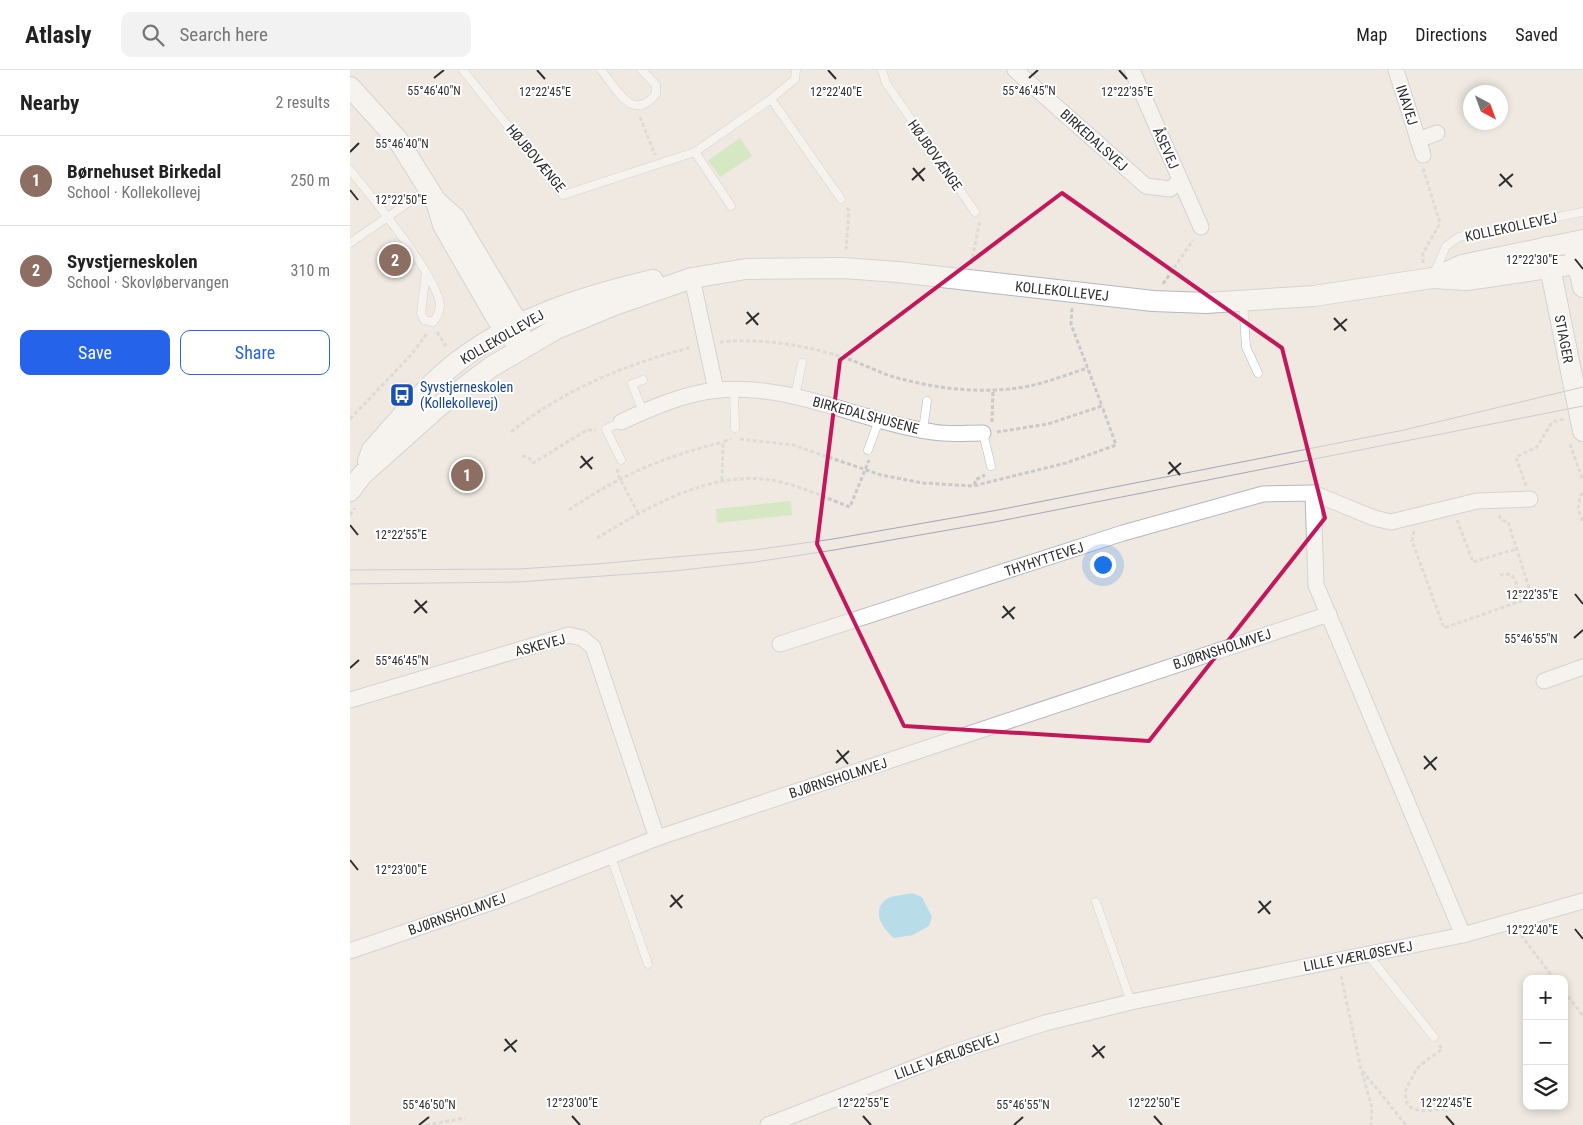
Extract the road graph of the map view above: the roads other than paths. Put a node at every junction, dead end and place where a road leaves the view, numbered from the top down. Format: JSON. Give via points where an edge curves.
{"nodes":[{"id":1,"x":463,"y":70,"type":"edge"},
{"id":2,"x":602,"y":70,"type":"edge"},
{"id":3,"x":642,"y":70,"type":"edge"},
{"id":4,"x":796,"y":70,"type":"edge"},
{"id":5,"x":882,"y":70,"type":"edge"},
{"id":6,"x":1015,"y":70,"type":"edge"},
{"id":7,"x":1132,"y":70,"type":"edge"},
{"id":8,"x":1396,"y":70,"type":"edge"},
{"id":9,"x":350,"y":87,"type":"edge"},
{"id":10,"x":772,"y":99,"type":"junction"},
{"id":11,"x":1437,"y":133,"type":"dead end"},
{"id":12,"x":1418,"y":140,"type":"junction"},
{"id":13,"x":695,"y":152,"type":"junction"},
{"id":14,"x":1423,"y":155,"type":"road end"},
{"id":15,"x":350,"y":170,"type":"edge"},
{"id":16,"x":1180,"y":181,"type":"junction"},
{"id":17,"x":432,"y":195,"type":"junction"},
{"id":18,"x":841,"y":199,"type":"road end"},
{"id":19,"x":731,"y":206,"type":"dead end"},
{"id":20,"x":975,"y":212,"type":"road end"},
{"id":21,"x":1583,"y":212,"type":"edge"},
{"id":22,"x":387,"y":217,"type":"junction"},
{"id":23,"x":1201,"y":227,"type":"road end"},
{"id":24,"x":1578,"y":241,"type":"edge"},
{"id":25,"x":350,"y":244,"type":"edge"},
{"id":26,"x":1546,"y":248,"type":"junction"},
{"id":27,"x":1580,"y":263,"type":"edge"},
{"id":28,"x":1550,"y":268,"type":"junction"},
{"id":29,"x":1427,"y":271,"type":"junction"},
{"id":30,"x":426,"y":273,"type":"junction"},
{"id":31,"x":692,"y":278,"type":"junction"},
{"id":32,"x":1583,"y":287,"type":"edge"},
{"id":33,"x":1243,"y":302,"type":"junction"},
{"id":34,"x":512,"y":328,"type":"junction"},
{"id":35,"x":523,"y":348,"type":"junction"},
{"id":36,"x":802,"y":363,"type":"dead end"},
{"id":37,"x":1258,"y":373,"type":"dead end"},
{"id":38,"x":643,"y":380,"type":"dead end"},
{"id":39,"x":734,"y":389,"type":"junction"},
{"id":40,"x":716,"y":390,"type":"junction"},
{"id":41,"x":795,"y":396,"type":"junction"},
{"id":42,"x":927,"y":401,"type":"dead end"},
{"id":43,"x":643,"y":412,"type":"junction"},
{"id":44,"x":879,"y":420,"type":"junction"},
{"id":45,"x":621,"y":422,"type":"joint"},
{"id":46,"x":735,"y":428,"type":"road end"},
{"id":47,"x":923,"y":430,"type":"junction"},
{"id":48,"x":1583,"y":431,"type":"edge"},
{"id":49,"x":987,"y":432,"type":"joint"},
{"id":50,"x":868,"y":450,"type":"road end"},
{"id":51,"x":621,"y":460,"type":"road end"},
{"id":52,"x":991,"y":466,"type":"dead end"},
{"id":53,"x":357,"y":490,"type":"edge"},
{"id":54,"x":1313,"y":493,"type":"junction"},
{"id":55,"x":1530,"y":499,"type":"road end"},
{"id":56,"x":1329,"y":614,"type":"junction"},
{"id":57,"x":780,"y":644,"type":"dead end"},
{"id":58,"x":1583,"y":667,"type":"edge"},
{"id":59,"x":1544,"y":681,"type":"dead end"},
{"id":60,"x":350,"y":700,"type":"edge"},
{"id":61,"x":657,"y":838,"type":"junction"},
{"id":62,"x":610,"y":857,"type":"junction"},
{"id":63,"x":1583,"y":901,"type":"edge"},
{"id":64,"x":1096,"y":902,"type":"dead end"},
{"id":65,"x":1463,"y":935,"type":"junction"},
{"id":66,"x":350,"y":951,"type":"edge"},
{"id":67,"x":1368,"y":954,"type":"junction"},
{"id":68,"x":648,"y":964,"type":"dead end"},
{"id":69,"x":1131,"y":1002,"type":"junction"},
{"id":70,"x":1434,"y":1037,"type":"road end"},
{"id":71,"x":768,"y":1125,"type":"edge"}],
"edges":[{"from":1,"to":13,"type":"lane","name":"HØJBOVÆNGE","via":[[563,195]]},
{"from":2,"to":3,"type":"lane","via":[[630,105],[640,107],[648,104],[656,94],[656,85]]},
{"from":4,"to":10,"type":"lane","name":"HØJBOVÆNGE","via":[[795,79]]},
{"from":5,"to":20,"type":"lane","name":"HØJBOVÆNGE","via":[[886,83]]},
{"from":6,"to":16,"type":"street","name":"BIRKEDALSVEJ","via":[[1146,186],[1170,189]]},
{"from":7,"to":16,"type":"street","name":"ÅSEVEJ"},
{"from":8,"to":12,"type":"street","name":"INAVEJ"},
{"from":9,"to":17,"type":"street","via":[[398,140]]},
{"from":10,"to":13,"type":"lane","name":"HØJBOVÆNGE"},
{"from":10,"to":18,"type":"lane"},
{"from":11,"to":12,"type":"street","name":"INAVEJ"},
{"from":12,"to":14,"type":"street","name":"INAVEJ"},
{"from":13,"to":19,"type":"lane"},
{"from":15,"to":22,"type":"lane"},
{"from":16,"to":23,"type":"street","name":"ÅSEVEJ"},
{"from":17,"to":22,"type":"lane"},
{"from":17,"to":34,"type":"street","via":[[455,218]]},
{"from":21,"to":29,"type":"lane","name":"KOLLEKOLLEVEJ","via":[[1459,237],[1446,246]]},
{"from":22,"to":25,"type":"lane"},
{"from":22,"to":30,"type":"lane"},
{"from":24,"to":26,"type":"street","name":"KOLLEKOLLEVEJ"},
{"from":24,"to":27,"type":"street"},
{"from":26,"to":28,"type":"street","name":"STIAGER"},
{"from":26,"to":29,"type":"street","name":"KOLLEKOLLEVEJ"},
{"from":27,"to":28,"type":"street","name":"KOLLEKOLLEVEJ"},
{"from":27,"to":32,"type":"street"},
{"from":28,"to":29,"type":"street","name":"KOLLEKOLLEVEJ","via":[[1467,280]]},
{"from":28,"to":48,"type":"street","name":"STIAGER"},
{"from":29,"to":33,"type":"street","name":"KOLLEKOLLEVEJ","via":[[1314,296]]},
{"from":30,"to":30,"type":"lane","via":[[421,313],[424,320],[433,322],[438,317],[440,304]]},
{"from":31,"to":33,"type":"street","name":"KOLLEKOLLEVEJ","via":[[746,269],[846,268],[1153,301]]},
{"from":31,"to":34,"type":"street","name":"KOLLEKOLLEVEJ","via":[[667,276],[612,289],[552,309]]},
{"from":31,"to":35,"type":"street","name":"KOLLEKOLLEVEJ","via":[[556,329]]},
{"from":31,"to":40,"type":"street"},
{"from":33,"to":37,"type":"lane","via":[[1246,347]]},
{"from":34,"to":35,"type":"street"},
{"from":34,"to":53,"type":"street","name":"KOLLEKOLLEVEJ","via":[[457,362],[430,386],[372,450]]},
{"from":35,"to":53,"type":"street","name":"KOLLEKOLLEVEJ","via":[[438,407]]},
{"from":36,"to":41,"type":"lane"},
{"from":38,"to":43,"type":"lane","via":[[632,384]]},
{"from":39,"to":40,"type":"street","name":"BIRKEDALSHUSENE"},
{"from":39,"to":41,"type":"street","name":"BIRKEDALSHUSENE"},
{"from":39,"to":46,"type":"lane"},
{"from":40,"to":43,"type":"street","name":"BIRKEDALSHUSENE"},
{"from":41,"to":44,"type":"street","name":"BIRKEDALSHUSENE"},
{"from":42,"to":47,"type":"lane"},
{"from":43,"to":45,"type":"street","name":"BIRKEDALSHUSENE"},
{"from":44,"to":47,"type":"street","name":"BIRKEDALSHUSENE"},
{"from":44,"to":50,"type":"lane"},
{"from":45,"to":51,"type":"lane","via":[[606,429]]},
{"from":47,"to":49,"type":"street","name":"BIRKEDALSHUSENE"},
{"from":49,"to":52,"type":"lane"},
{"from":54,"to":55,"type":"street","via":[[1391,522],[1477,501]]},
{"from":54,"to":56,"type":"street","via":[[1316,585]]},
{"from":54,"to":57,"type":"street","name":"THYHYTTEVEJ","via":[[1263,494],[1123,533]]},
{"from":56,"to":61,"type":"street","name":"BJØRNSHOLMVEJ"},
{"from":56,"to":65,"type":"street"},
{"from":58,"to":59,"type":"street"},
{"from":60,"to":61,"type":"street","name":"ASKEVEJ","via":[[569,635],[582,638],[592,647]]},
{"from":61,"to":62,"type":"street","name":"BJØRNSHOLMVEJ"},
{"from":62,"to":66,"type":"street","name":"BJØRNSHOLMVEJ","via":[[493,902]]},
{"from":62,"to":68,"type":"lane"},
{"from":63,"to":65,"type":"street","name":"LILLE VÆRLØSEVEJ"},
{"from":64,"to":69,"type":"lane"},
{"from":65,"to":67,"type":"street","name":"LILLE VÆRLØSEVEJ"},
{"from":67,"to":69,"type":"street","name":"LILLE VÆRLØSEVEJ"},
{"from":67,"to":70,"type":"lane"},
{"from":69,"to":71,"type":"street","name":"LILLE VÆRLØSEVEJ","via":[[1004,1035]]}]}
